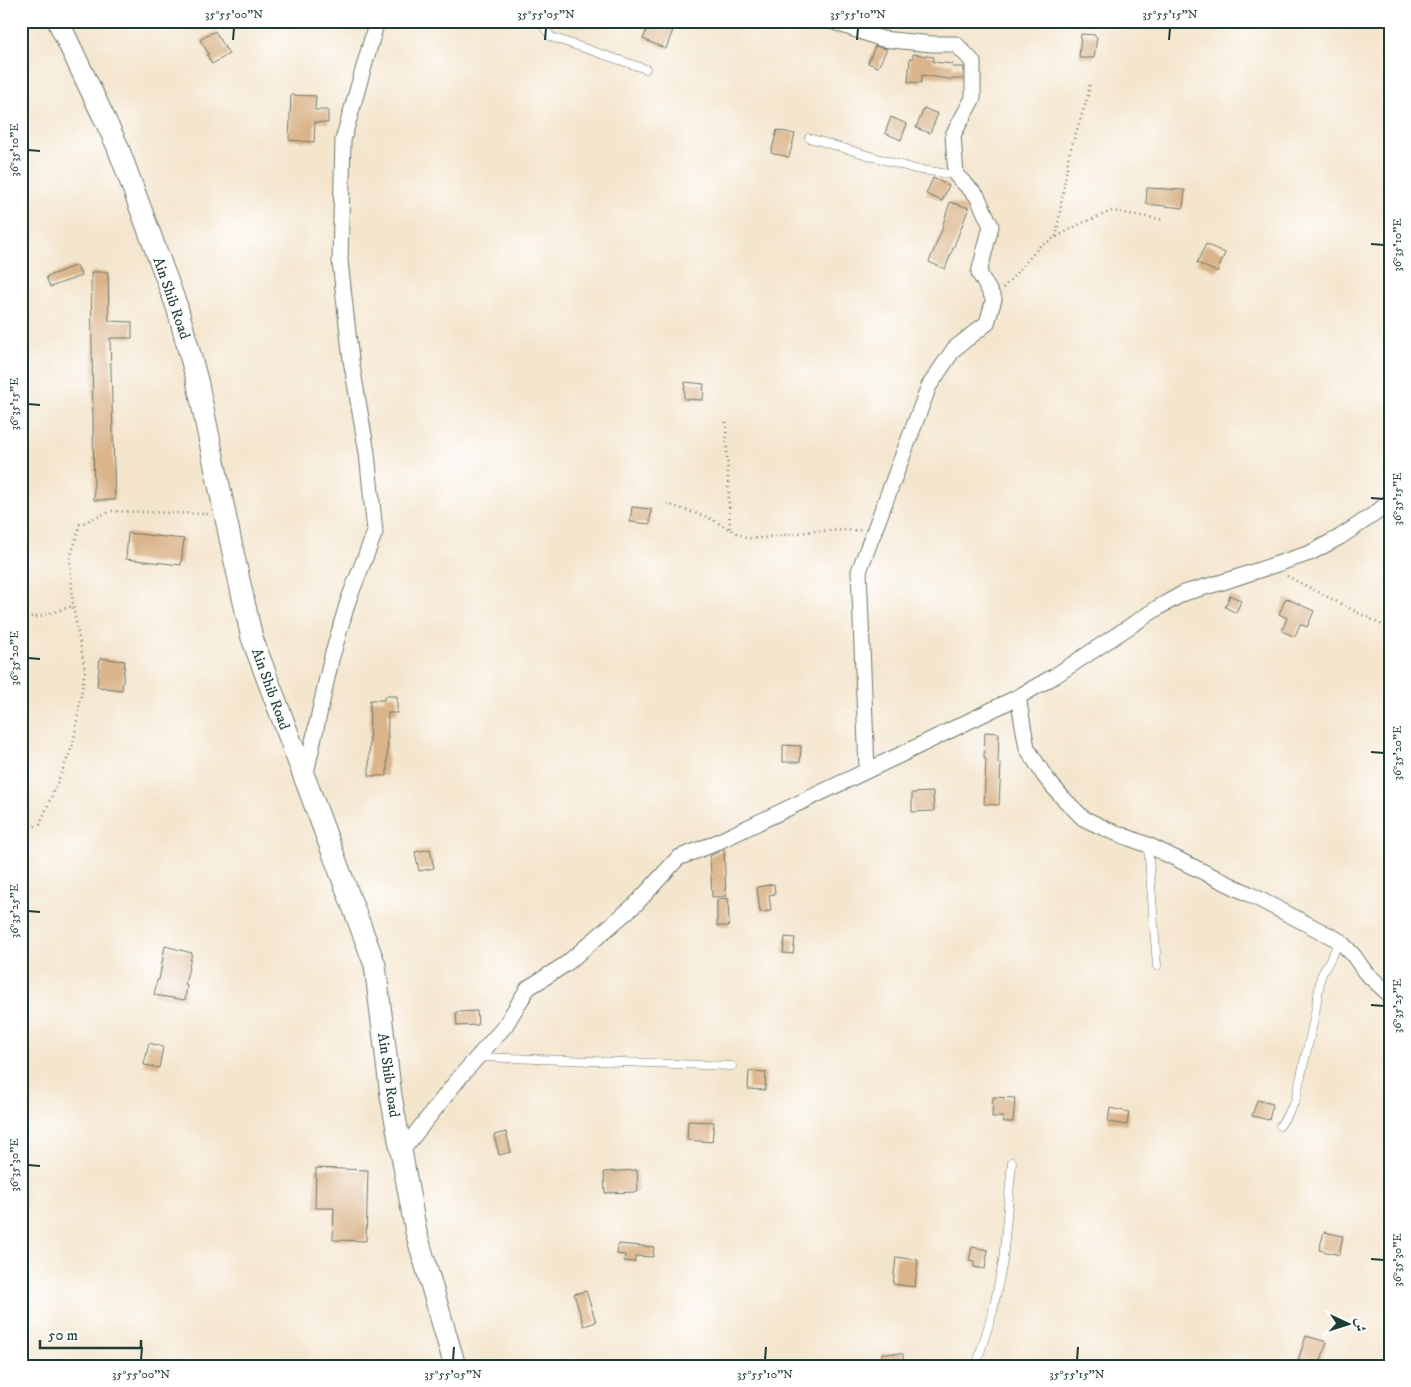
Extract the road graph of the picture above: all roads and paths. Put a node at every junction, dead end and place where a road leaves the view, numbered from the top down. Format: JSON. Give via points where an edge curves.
{"nodes":[{"id":1,"x":58,"y":21,"type":"edge"},
{"id":2,"x":377,"y":21,"type":"edge"},
{"id":3,"x":540,"y":21,"type":"edge"},
{"id":4,"x":831,"y":21,"type":"edge"},
{"id":5,"x":646,"y":68,"type":"dead end"},
{"id":6,"x":1090,"y":82,"type":"dead end"},
{"id":7,"x":809,"y":138,"type":"dead end"},
{"id":8,"x":956,"y":175,"type":"junction"},
{"id":9,"x":1166,"y":220,"type":"dead end"},
{"id":10,"x":1056,"y":237,"type":"junction"},
{"id":11,"x":994,"y":299,"type":"junction"},
{"id":12,"x":726,"y":422,"type":"dead end"},
{"id":13,"x":1390,"y":501,"type":"edge"},
{"id":14,"x":667,"y":504,"type":"dead end"},
{"id":15,"x":225,"y":515,"type":"junction"},
{"id":16,"x":875,"y":528,"type":"junction"},
{"id":17,"x":730,"y":531,"type":"junction"},
{"id":18,"x":1269,"y":567,"type":"junction"},
{"id":19,"x":73,"y":606,"type":"junction"},
{"id":20,"x":21,"y":616,"type":"edge"},
{"id":21,"x":1390,"y":629,"type":"edge"},
{"id":22,"x":1018,"y":697,"type":"junction"},
{"id":23,"x":867,"y":770,"type":"junction"},
{"id":24,"x":305,"y":780,"type":"junction"},
{"id":25,"x":21,"y":832,"type":"edge"},
{"id":26,"x":1148,"y":846,"type":"junction"},
{"id":27,"x":1340,"y":941,"type":"junction"},
{"id":28,"x":1158,"y":966,"type":"dead end"},
{"id":29,"x":1390,"y":995,"type":"edge"},
{"id":30,"x":478,"y":1056,"type":"junction"},
{"id":31,"x":732,"y":1066,"type":"dead end"},
{"id":32,"x":1280,"y":1126,"type":"dead end"},
{"id":33,"x":401,"y":1152,"type":"junction"},
{"id":34,"x":1012,"y":1162,"type":"dead end"},
{"id":35,"x":455,"y":1366,"type":"edge"},
{"id":36,"x":976,"y":1366,"type":"edge"}],
"edges":[{"from":1,"to":15,"type":"main road","name":"Ain Shib Road","via":[[117,145],[177,307],[197,380]]},
{"from":2,"to":24,"type":"street","via":[[343,140],[340,261],[375,532],[348,601],[331,660]]},
{"from":3,"to":5,"type":"lane","via":[[552,37]]},
{"from":4,"to":8,"type":"street","via":[[882,38],[956,44],[973,62],[973,98],[953,135]]},
{"from":6,"to":10,"type":"path","via":[[1069,154]]},
{"from":7,"to":8,"type":"lane","via":[[915,169]]},
{"from":8,"to":11,"type":"street","via":[[977,196],[990,226],[979,272]]},
{"from":9,"to":10,"type":"path","via":[[1112,211]]},
{"from":10,"to":11,"type":"path","via":[[1040,246]]},
{"from":11,"to":16,"type":"street","via":[[987,323],[954,350],[929,386]]},
{"from":12,"to":17,"type":"path"},
{"from":13,"to":18,"type":"street","via":[[1340,537],[1310,553]]},
{"from":14,"to":17,"type":"path","via":[[706,517]]},
{"from":15,"to":19,"type":"path","via":[[112,511],[80,524],[70,559]]},
{"from":15,"to":24,"type":"main road","name":"Ain Shib Road","via":[[252,638]]},
{"from":16,"to":17,"type":"path","via":[[762,538],[746,538]]},
{"from":16,"to":23,"type":"street","via":[[859,571]]},
{"from":18,"to":21,"type":"path"},
{"from":18,"to":22,"type":"street","via":[[1184,593]]},
{"from":19,"to":20,"type":"path","via":[[37,618]]},
{"from":19,"to":25,"type":"path","via":[[85,670],[73,745],[40,824]]},
{"from":22,"to":23,"type":"street"},
{"from":22,"to":26,"type":"street","via":[[1027,748],[1062,797],[1083,818]]},
{"from":23,"to":30,"type":"street","via":[[678,858],[637,903],[566,964],[528,988],[505,1026]]},
{"from":24,"to":33,"type":"main road","name":"Ain Shib Road","via":[[374,965]]},
{"from":26,"to":27,"type":"street"},
{"from":26,"to":28,"type":"lane"},
{"from":27,"to":29,"type":"street","via":[[1365,972]]},
{"from":27,"to":32,"type":"lane","via":[[1321,976],[1295,1102]]},
{"from":30,"to":31,"type":"lane"},
{"from":30,"to":33,"type":"street"},
{"from":33,"to":35,"type":"main road","name":"Ain Shib Road","via":[[416,1232]]},
{"from":34,"to":36,"type":"lane","via":[[1004,1261],[994,1311]]}]}
